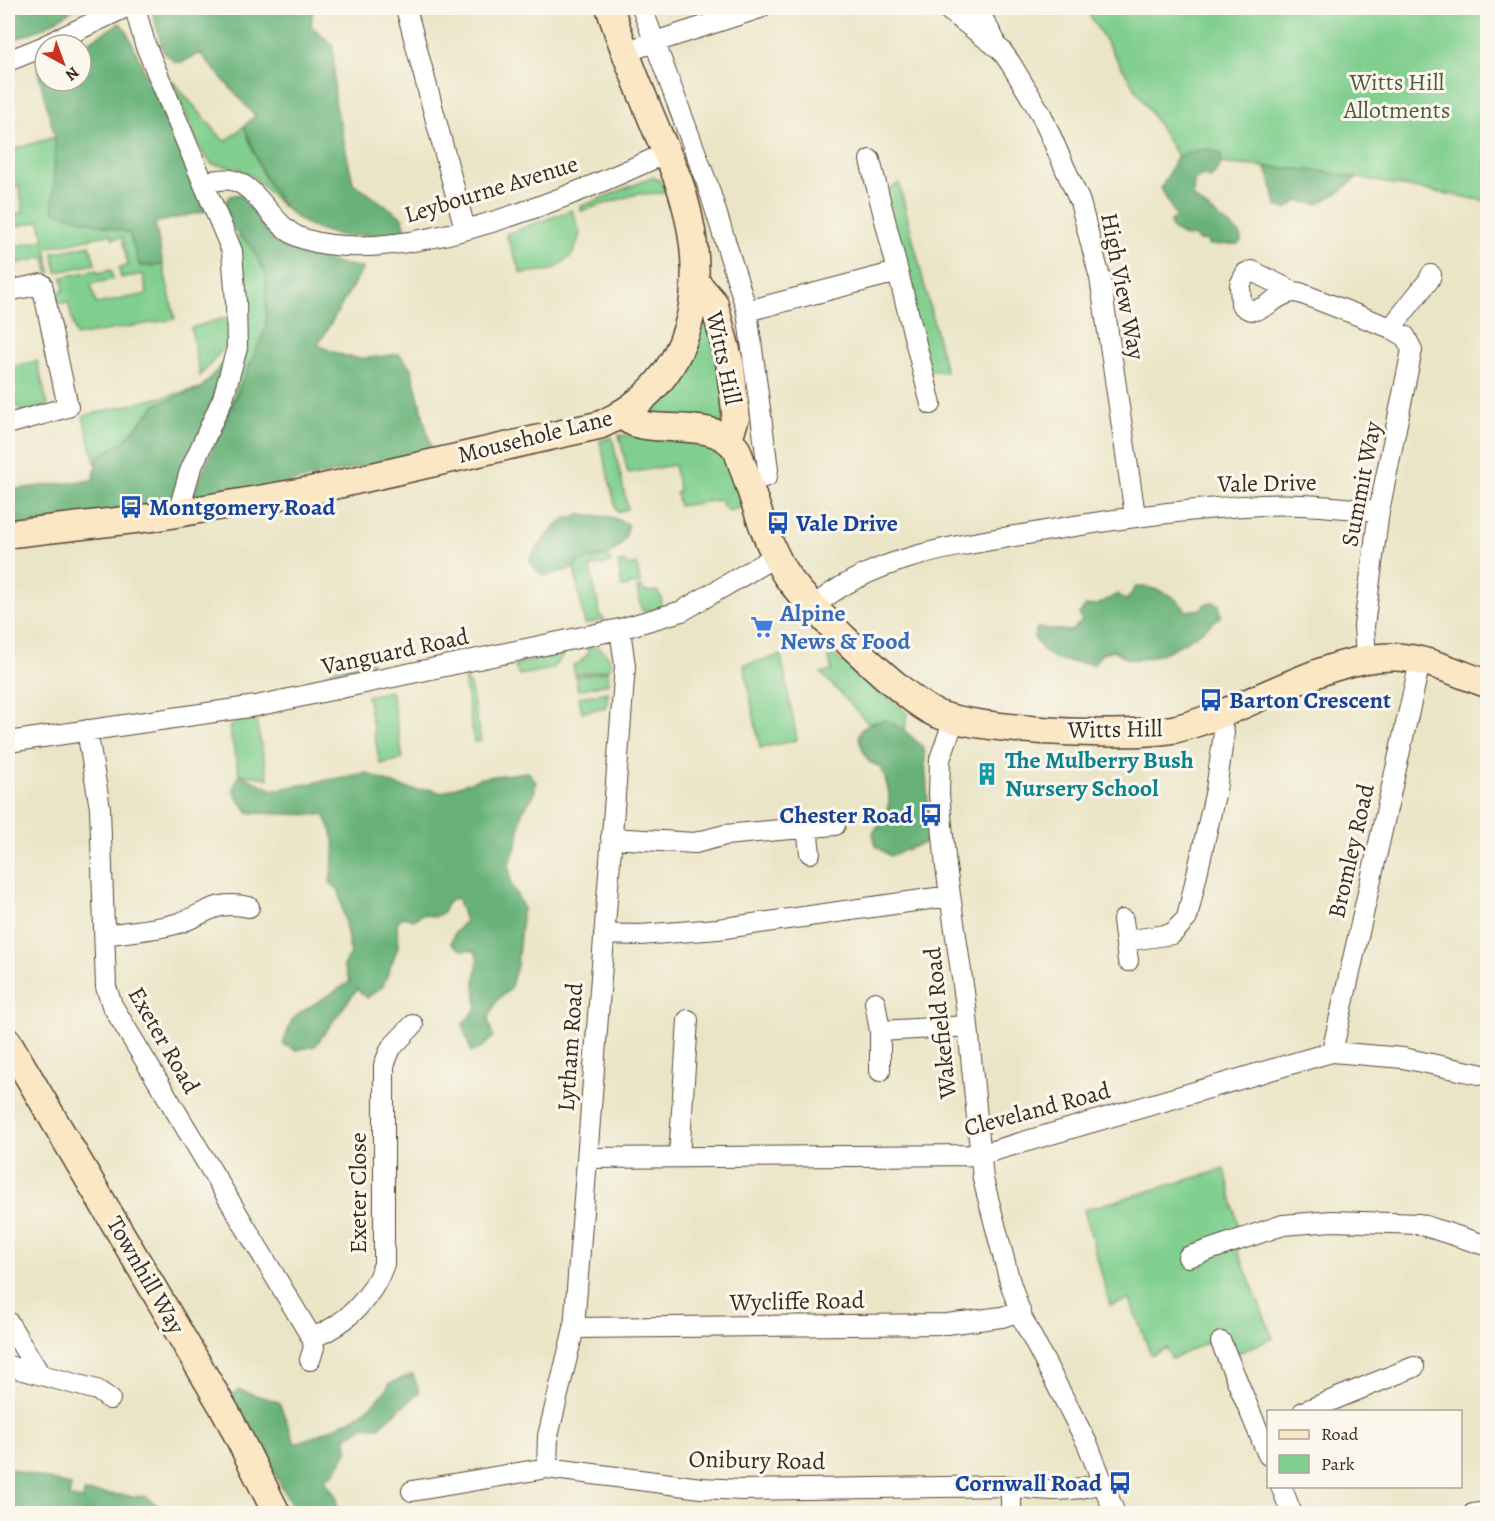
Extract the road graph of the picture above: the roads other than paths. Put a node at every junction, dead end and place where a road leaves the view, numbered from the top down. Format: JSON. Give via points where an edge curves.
{"nodes":[{"id":1,"x":124,"y":8,"type":"edge"},
{"id":2,"x":135,"y":8,"type":"edge"},
{"id":3,"x":406,"y":8,"type":"edge"},
{"id":4,"x":610,"y":8,"type":"edge"},
{"id":5,"x":642,"y":8,"type":"edge"},
{"id":6,"x":760,"y":8,"type":"edge"},
{"id":7,"x":946,"y":8,"type":"edge"},
{"id":8,"x":977,"y":8,"type":"edge"},
{"id":9,"x":71,"y":33,"type":"edge"},
{"id":10,"x":653,"y":41,"type":"junction"},
{"id":11,"x":33,"y":50,"type":"edge"},
{"id":12,"x":1001,"y":50,"type":"junction"},
{"id":13,"x":624,"y":52,"type":"junction"},
{"id":14,"x":8,"y":61,"type":"edge"},
{"id":15,"x":666,"y":153,"type":"junction"},
{"id":16,"x":870,"y":160,"type":"dead end"},
{"id":17,"x":204,"y":183,"type":"junction"},
{"id":18,"x":465,"y":229,"type":"junction"},
{"id":19,"x":897,"y":272,"type":"junction"},
{"id":20,"x":1431,"y":275,"type":"dead end"},
{"id":21,"x":695,"y":281,"type":"junction"},
{"id":22,"x":8,"y":291,"type":"edge"},
{"id":23,"x":1292,"y":291,"type":"dead end"},
{"id":24,"x":747,"y":311,"type":"junction"},
{"id":25,"x":1391,"y":328,"type":"junction"},
{"id":26,"x":931,"y":404,"type":"dead end"},
{"id":27,"x":622,"y":415,"type":"junction"},
{"id":28,"x":8,"y":424,"type":"edge"},
{"id":29,"x":728,"y":440,"type":"junction"},
{"id":30,"x":748,"y":482,"type":"junction"},
{"id":31,"x":1379,"y":511,"type":"junction"},
{"id":32,"x":178,"y":513,"type":"junction"},
{"id":33,"x":1135,"y":515,"type":"junction"},
{"id":34,"x":8,"y":534,"type":"edge"},
{"id":35,"x":776,"y":556,"type":"junction"},
{"id":36,"x":813,"y":607,"type":"junction"},
{"id":37,"x":620,"y":628,"type":"junction"},
{"id":38,"x":1366,"y":659,"type":"junction"},
{"id":39,"x":1420,"y":662,"type":"junction"},
{"id":40,"x":1488,"y":684,"type":"edge"},
{"id":41,"x":1218,"y":714,"type":"junction"},
{"id":42,"x":954,"y":720,"type":"junction"},
{"id":43,"x":87,"y":730,"type":"junction"},
{"id":44,"x":8,"y":742,"type":"edge"},
{"id":45,"x":835,"y":825,"type":"dead end"},
{"id":46,"x":807,"y":828,"type":"junction"},
{"id":47,"x":611,"y":838,"type":"junction"},
{"id":48,"x":810,"y":852,"type":"dead end"},
{"id":49,"x":950,"y":896,"type":"junction"},
{"id":50,"x":249,"y":908,"type":"dead end"},
{"id":51,"x":1123,"y":920,"type":"dead end"},
{"id":52,"x":604,"y":934,"type":"junction"},
{"id":53,"x":105,"y":935,"type":"junction"},
{"id":54,"x":1126,"y":941,"type":"junction"},
{"id":55,"x":1128,"y":962,"type":"dead end"},
{"id":56,"x":875,"y":1002,"type":"dead end"},
{"id":57,"x":688,"y":1020,"type":"dead end"},
{"id":58,"x":413,"y":1025,"type":"dead end"},
{"id":59,"x":968,"y":1026,"type":"junction"},
{"id":60,"x":880,"y":1031,"type":"junction"},
{"id":61,"x":8,"y":1042,"type":"edge"},
{"id":62,"x":1332,"y":1052,"type":"junction"},
{"id":63,"x":880,"y":1071,"type":"dead end"},
{"id":64,"x":1488,"y":1076,"type":"edge"},
{"id":65,"x":979,"y":1155,"type":"junction"},
{"id":66,"x":678,"y":1157,"type":"junction"},
{"id":67,"x":588,"y":1158,"type":"junction"},
{"id":68,"x":1488,"y":1246,"type":"edge"},
{"id":69,"x":1188,"y":1257,"type":"dead end"},
{"id":70,"x":1020,"y":1311,"type":"junction"},
{"id":71,"x":8,"y":1323,"type":"edge"},
{"id":72,"x":574,"y":1328,"type":"junction"},
{"id":73,"x":312,"y":1338,"type":"junction"},
{"id":74,"x":1221,"y":1342,"type":"dead end"},
{"id":75,"x":310,"y":1360,"type":"dead end"},
{"id":76,"x":8,"y":1366,"type":"edge"},
{"id":77,"x":1414,"y":1367,"type":"dead end"},
{"id":78,"x":39,"y":1373,"type":"junction"},
{"id":79,"x":110,"y":1399,"type":"dead end"},
{"id":80,"x":1308,"y":1410,"type":"edge"},
{"id":81,"x":1263,"y":1427,"type":"edge"},
{"id":82,"x":1267,"y":1446,"type":"edge"},
{"id":83,"x":547,"y":1468,"type":"junction"},
{"id":84,"x":1104,"y":1482,"type":"junction"},
{"id":85,"x":1011,"y":1486,"type":"junction"},
{"id":86,"x":1282,"y":1488,"type":"edge"},
{"id":87,"x":412,"y":1491,"type":"dead end"},
{"id":88,"x":1488,"y":1512,"type":"edge"},
{"id":89,"x":277,"y":1514,"type":"edge"},
{"id":90,"x":1011,"y":1514,"type":"edge"},
{"id":91,"x":1115,"y":1514,"type":"edge"},
{"id":92,"x":1292,"y":1514,"type":"edge"},
{"id":93,"x":1473,"y":1514,"type":"edge"}],
"edges":[{"from":1,"to":9,"type":"street"},
{"from":2,"to":17,"type":"street","via":[[145,44]]},
{"from":3,"to":18,"type":"street"},
{"from":4,"to":13,"type":"street","name":"Mousehole Lane"},
{"from":5,"to":10,"type":"street"},
{"from":6,"to":10,"type":"street"},
{"from":7,"to":12,"type":"street","name":"High View Way"},
{"from":8,"to":12,"type":"street","name":"High View Way"},
{"from":10,"to":13,"type":"street"},
{"from":10,"to":24,"type":"street","via":[[708,186]]},
{"from":11,"to":14,"type":"street"},
{"from":12,"to":33,"type":"street","name":"High View Way","via":[[1041,114],[1071,178],[1088,227],[1100,278]]},
{"from":13,"to":15,"type":"street","name":"Mousehole Lane"},
{"from":15,"to":18,"type":"street","name":"Leybourne Avenue","via":[[572,193]]},
{"from":15,"to":21,"type":"street","name":"Mousehole Lane","via":[[683,194]]},
{"from":16,"to":19,"type":"street"},
{"from":17,"to":18,"type":"street","name":"Leybourne Avenue","via":[[232,180],[247,187],[286,230],[302,239],[344,248],[420,241]]},
{"from":17,"to":32,"type":"street","via":[[232,251],[237,348],[223,398],[190,471]]},
{"from":19,"to":24,"type":"street"},
{"from":19,"to":26,"type":"street"},
{"from":20,"to":25,"type":"street"},
{"from":21,"to":27,"type":"street","name":"Mousehole Lane","via":[[679,354],[647,394]]},
{"from":21,"to":29,"type":"street","name":"Witts Hill","via":[[714,303],[730,364],[736,416]]},
{"from":22,"to":28,"type":"street","via":[[42,284],[68,407]]},
{"from":23,"to":25,"type":"street","name":"Summit Way"},
{"from":24,"to":30,"type":"street","via":[[768,470],[767,476]]},
{"from":25,"to":31,"type":"street","name":"Summit Way","via":[[1405,336],[1412,350]]},
{"from":27,"to":29,"type":"street","name":"Witts Hill","via":[[632,422],[708,432]]},
{"from":27,"to":32,"type":"street","name":"Mousehole Lane","via":[[593,426],[349,483]]},
{"from":29,"to":30,"type":"street","name":"Witts Hill","via":[[737,450]]},
{"from":30,"to":35,"type":"street","name":"Witts Hill"},
{"from":31,"to":33,"type":"street","name":"Vale Drive","via":[[1261,505]]},
{"from":31,"to":38,"type":"street","name":"Summit Way","via":[[1364,626]]},
{"from":32,"to":34,"type":"street","name":"Mousehole Lane"},
{"from":33,"to":36,"type":"street","name":"Vale Drive","via":[[987,540],[906,559],[852,580]]},
{"from":35,"to":36,"type":"street","name":"Witts Hill","via":[[788,578]]},
{"from":35,"to":37,"type":"street","name":"Vanguard Road","via":[[682,611]]},
{"from":36,"to":42,"type":"street","name":"Witts Hill","via":[[915,701]]},
{"from":37,"to":43,"type":"street","name":"Vanguard Road","via":[[266,704]]},
{"from":37,"to":47,"type":"street","name":"Lytham Road","via":[[625,666]]},
{"from":38,"to":39,"type":"street","name":"Witts Hill","via":[[1398,657]]},
{"from":38,"to":41,"type":"street","name":"Witts Hill"},
{"from":39,"to":40,"type":"street","name":"Witts Hill"},
{"from":39,"to":62,"type":"street","name":"Bromley Road"},
{"from":41,"to":42,"type":"street","name":"Witts Hill","via":[[1176,729],[1148,732],[994,726]]},
{"from":41,"to":54,"type":"street","via":[[1224,733],[1216,790],[1187,918],[1172,934]]},
{"from":42,"to":49,"type":"street","name":"Wakefield Road","via":[[940,759],[938,780]]},
{"from":43,"to":44,"type":"street","name":"Vanguard Road"},
{"from":43,"to":53,"type":"street","name":"Exeter Road","via":[[100,808]]},
{"from":45,"to":46,"type":"street"},
{"from":46,"to":47,"type":"street","via":[[725,835],[695,843]]},
{"from":46,"to":48,"type":"street"},
{"from":47,"to":52,"type":"street","name":"Lytham Road"},
{"from":49,"to":52,"type":"street","via":[[718,930]]},
{"from":49,"to":59,"type":"street","name":"Wakefield Road"},
{"from":50,"to":53,"type":"street","via":[[229,903],[178,923]]},
{"from":51,"to":54,"type":"street"},
{"from":52,"to":67,"type":"street","name":"Lytham Road"},
{"from":53,"to":73,"type":"street","name":"Exeter Road","via":[[106,987],[112,1005]]},
{"from":54,"to":55,"type":"street"},
{"from":56,"to":60,"type":"street"},
{"from":57,"to":66,"type":"street"},
{"from":58,"to":73,"type":"street","name":"Exeter Close","via":[[391,1048],[384,1065],[384,1264],[370,1292],[353,1313],[335,1329]]},
{"from":59,"to":60,"type":"street"},
{"from":59,"to":65,"type":"street","name":"Wakefield Road"},
{"from":60,"to":63,"type":"street"},
{"from":61,"to":89,"type":"street","name":"Townhill Way","via":[[227,1414]]},
{"from":62,"to":64,"type":"street","name":"Cleveland Road","via":[[1403,1058]]},
{"from":62,"to":65,"type":"street","name":"Cleveland Road"},
{"from":65,"to":66,"type":"street","name":"Cleveland Road"},
{"from":65,"to":70,"type":"street","name":"Wakefield Road","via":[[1002,1256]]},
{"from":66,"to":67,"type":"street","name":"Cleveland Road"},
{"from":67,"to":72,"type":"street","name":"Lytham Road"},
{"from":68,"to":69,"type":"street","via":[[1419,1224],[1332,1221],[1283,1225]]},
{"from":70,"to":72,"type":"street","name":"Wycliffe Road","via":[[946,1324]]},
{"from":70,"to":84,"type":"street","name":"Wakefield Road"},
{"from":71,"to":78,"type":"street"},
{"from":72,"to":83,"type":"street","name":"Lytham Road","via":[[548,1436]]},
{"from":73,"to":75,"type":"street"},
{"from":74,"to":81,"type":"street"},
{"from":76,"to":78,"type":"street"},
{"from":77,"to":80,"type":"street"},
{"from":78,"to":79,"type":"street","via":[[97,1390]]},
{"from":81,"to":82,"type":"street"},
{"from":83,"to":85,"type":"street","name":"Onibury Road","via":[[701,1488]]},
{"from":83,"to":87,"type":"street","name":"Onibury Road"},
{"from":84,"to":85,"type":"street","name":"Onibury Road","via":[[1077,1489]]},
{"from":84,"to":91,"type":"street","name":"Wakefield Road"},
{"from":85,"to":90,"type":"street"},
{"from":86,"to":92,"type":"street"},
{"from":88,"to":93,"type":"street"}]}
